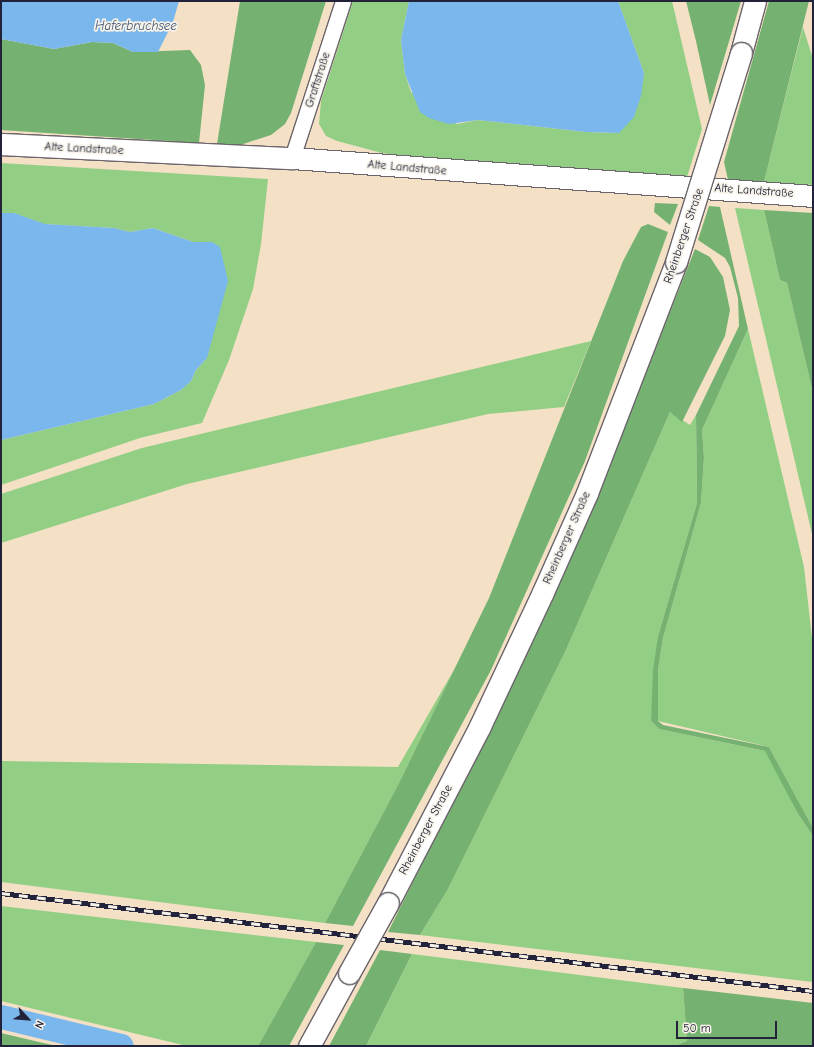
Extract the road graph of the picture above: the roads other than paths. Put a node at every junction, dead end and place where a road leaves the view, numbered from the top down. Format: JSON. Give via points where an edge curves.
{"nodes":[{"id":1,"x":343,"y":1,"type":"edge"},
{"id":2,"x":755,"y":1,"type":"edge"},
{"id":3,"x":1,"y":144,"type":"edge"},
{"id":4,"x":292,"y":158,"type":"junction"},
{"id":5,"x":813,"y":196,"type":"edge"},
{"id":6,"x":314,"y":1038,"type":"edge"}],
"edges":[{"from":1,"to":4,"type":"street","name":"Graftstraße"},
{"from":2,"to":6,"type":"main road","name":"Rheinberger Straße","bridge":true,"via":[[676,262],[587,493],[480,726]]},
{"from":3,"to":4,"type":"main road","name":"Alte Landstraße"},
{"from":4,"to":5,"type":"main road","name":"Alte Landstraße"}]}
